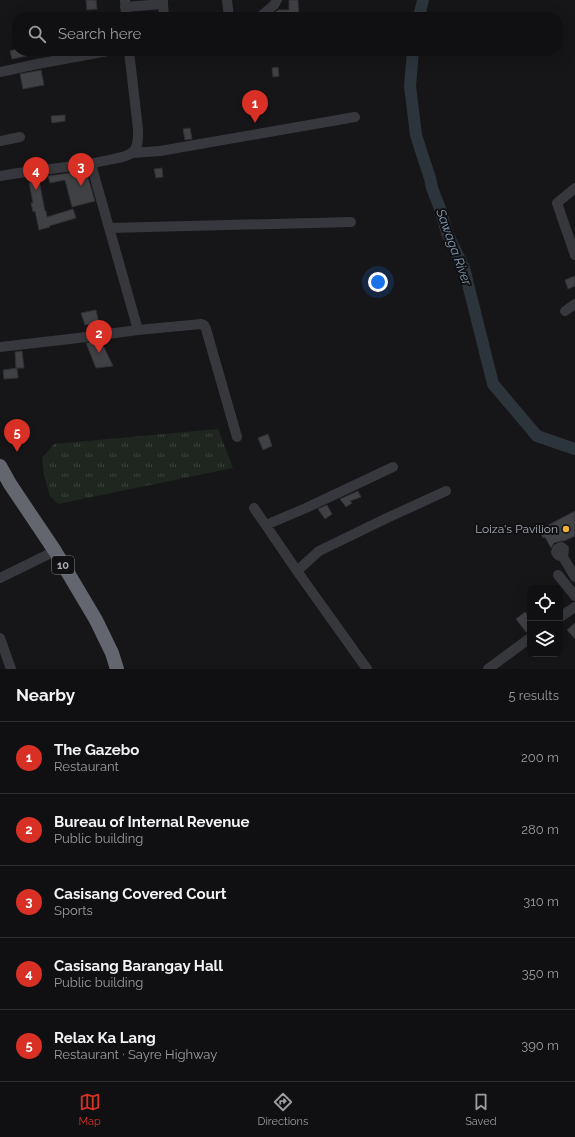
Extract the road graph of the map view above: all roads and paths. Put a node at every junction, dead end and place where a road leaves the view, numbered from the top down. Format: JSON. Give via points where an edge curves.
{"nodes":[{"id":1,"x":227,"y":0,"type":"edge"},
{"id":2,"x":277,"y":0,"type":"edge"},
{"id":3,"x":163,"y":2,"type":"edge"},
{"id":4,"x":125,"y":8,"type":"edge"},
{"id":5,"x":164,"y":12,"type":"edge"},
{"id":6,"x":228,"y":12,"type":"edge"},
{"id":7,"x":266,"y":12,"type":"edge"},
{"id":8,"x":81,"y":56,"type":"edge"},
{"id":9,"x":130,"y":56,"type":"edge"},
{"id":10,"x":0,"y":72,"type":"edge"},
{"id":11,"x":355,"y":117,"type":"dead end"},
{"id":12,"x":20,"y":137,"type":"dead end"},
{"id":13,"x":0,"y":140,"type":"edge"},
{"id":14,"x":132,"y":153,"type":"junction"},
{"id":15,"x":91,"y":164,"type":"junction"},
{"id":16,"x":0,"y":176,"type":"edge"},
{"id":17,"x":575,"y":188,"type":"edge"},
{"id":18,"x":351,"y":222,"type":"dead end"},
{"id":19,"x":109,"y":228,"type":"junction"},
{"id":20,"x":575,"y":255,"type":"edge"},
{"id":21,"x":575,"y":304,"type":"edge"},
{"id":22,"x":565,"y":311,"type":"dead end"},
{"id":23,"x":138,"y":330,"type":"junction"},
{"id":24,"x":0,"y":347,"type":"edge"},
{"id":25,"x":237,"y":437,"type":"dead end"},
{"id":26,"x":0,"y":466,"type":"edge"},
{"id":27,"x":393,"y":467,"type":"dead end"},
{"id":28,"x":446,"y":491,"type":"dead end"},
{"id":29,"x":254,"y":508,"type":"dead end"},
{"id":30,"x":266,"y":525,"type":"junction"},
{"id":31,"x":55,"y":551,"type":"junction"},
{"id":32,"x":569,"y":561,"type":"edge"},
{"id":33,"x":297,"y":571,"type":"junction"},
{"id":34,"x":558,"y":575,"type":"dead end"},
{"id":35,"x":575,"y":577,"type":"edge"},
{"id":36,"x":0,"y":578,"type":"edge"},
{"id":37,"x":575,"y":596,"type":"edge"},
{"id":38,"x":575,"y":606,"type":"edge"},
{"id":39,"x":563,"y":615,"type":"edge"},
{"id":40,"x":0,"y":638,"type":"edge"},
{"id":41,"x":527,"y":640,"type":"edge"},
{"id":42,"x":11,"y":669,"type":"edge"},
{"id":43,"x":117,"y":669,"type":"edge"},
{"id":44,"x":367,"y":669,"type":"edge"},
{"id":45,"x":488,"y":669,"type":"edge"}],
"edges":[{"from":1,"to":6,"type":"street"},
{"from":2,"to":7,"type":"street"},
{"from":3,"to":4,"type":"street"},
{"from":3,"to":5,"type":"street"},
{"from":8,"to":10,"type":"street"},
{"from":9,"to":14,"type":"street","via":[[138,129],[137,148]]},
{"from":11,"to":14,"type":"street","via":[[160,151]]},
{"from":12,"to":13,"type":"street"},
{"from":14,"to":15,"type":"street"},
{"from":15,"to":16,"type":"street"},
{"from":15,"to":19,"type":"street"},
{"from":17,"to":20,"type":"street","via":[[556,203]]},
{"from":18,"to":19,"type":"street"},
{"from":19,"to":23,"type":"street"},
{"from":21,"to":22,"type":"street"},
{"from":23,"to":24,"type":"street"},
{"from":23,"to":25,"type":"street","via":[[204,325]]},
{"from":26,"to":31,"type":"highway","number":"10"},
{"from":27,"to":30,"type":"street"},
{"from":28,"to":33,"type":"street","via":[[319,551]]},
{"from":29,"to":30,"type":"street"},
{"from":30,"to":33,"type":"street"},
{"from":31,"to":36,"type":"street"},
{"from":31,"to":43,"type":"highway","number":"10","via":[[96,620]]},
{"from":32,"to":35,"type":"street"},
{"from":33,"to":44,"type":"street"},
{"from":34,"to":37,"type":"street"},
{"from":38,"to":39,"type":"street"},
{"from":40,"to":42,"type":"street"},
{"from":41,"to":45,"type":"street"}]}
